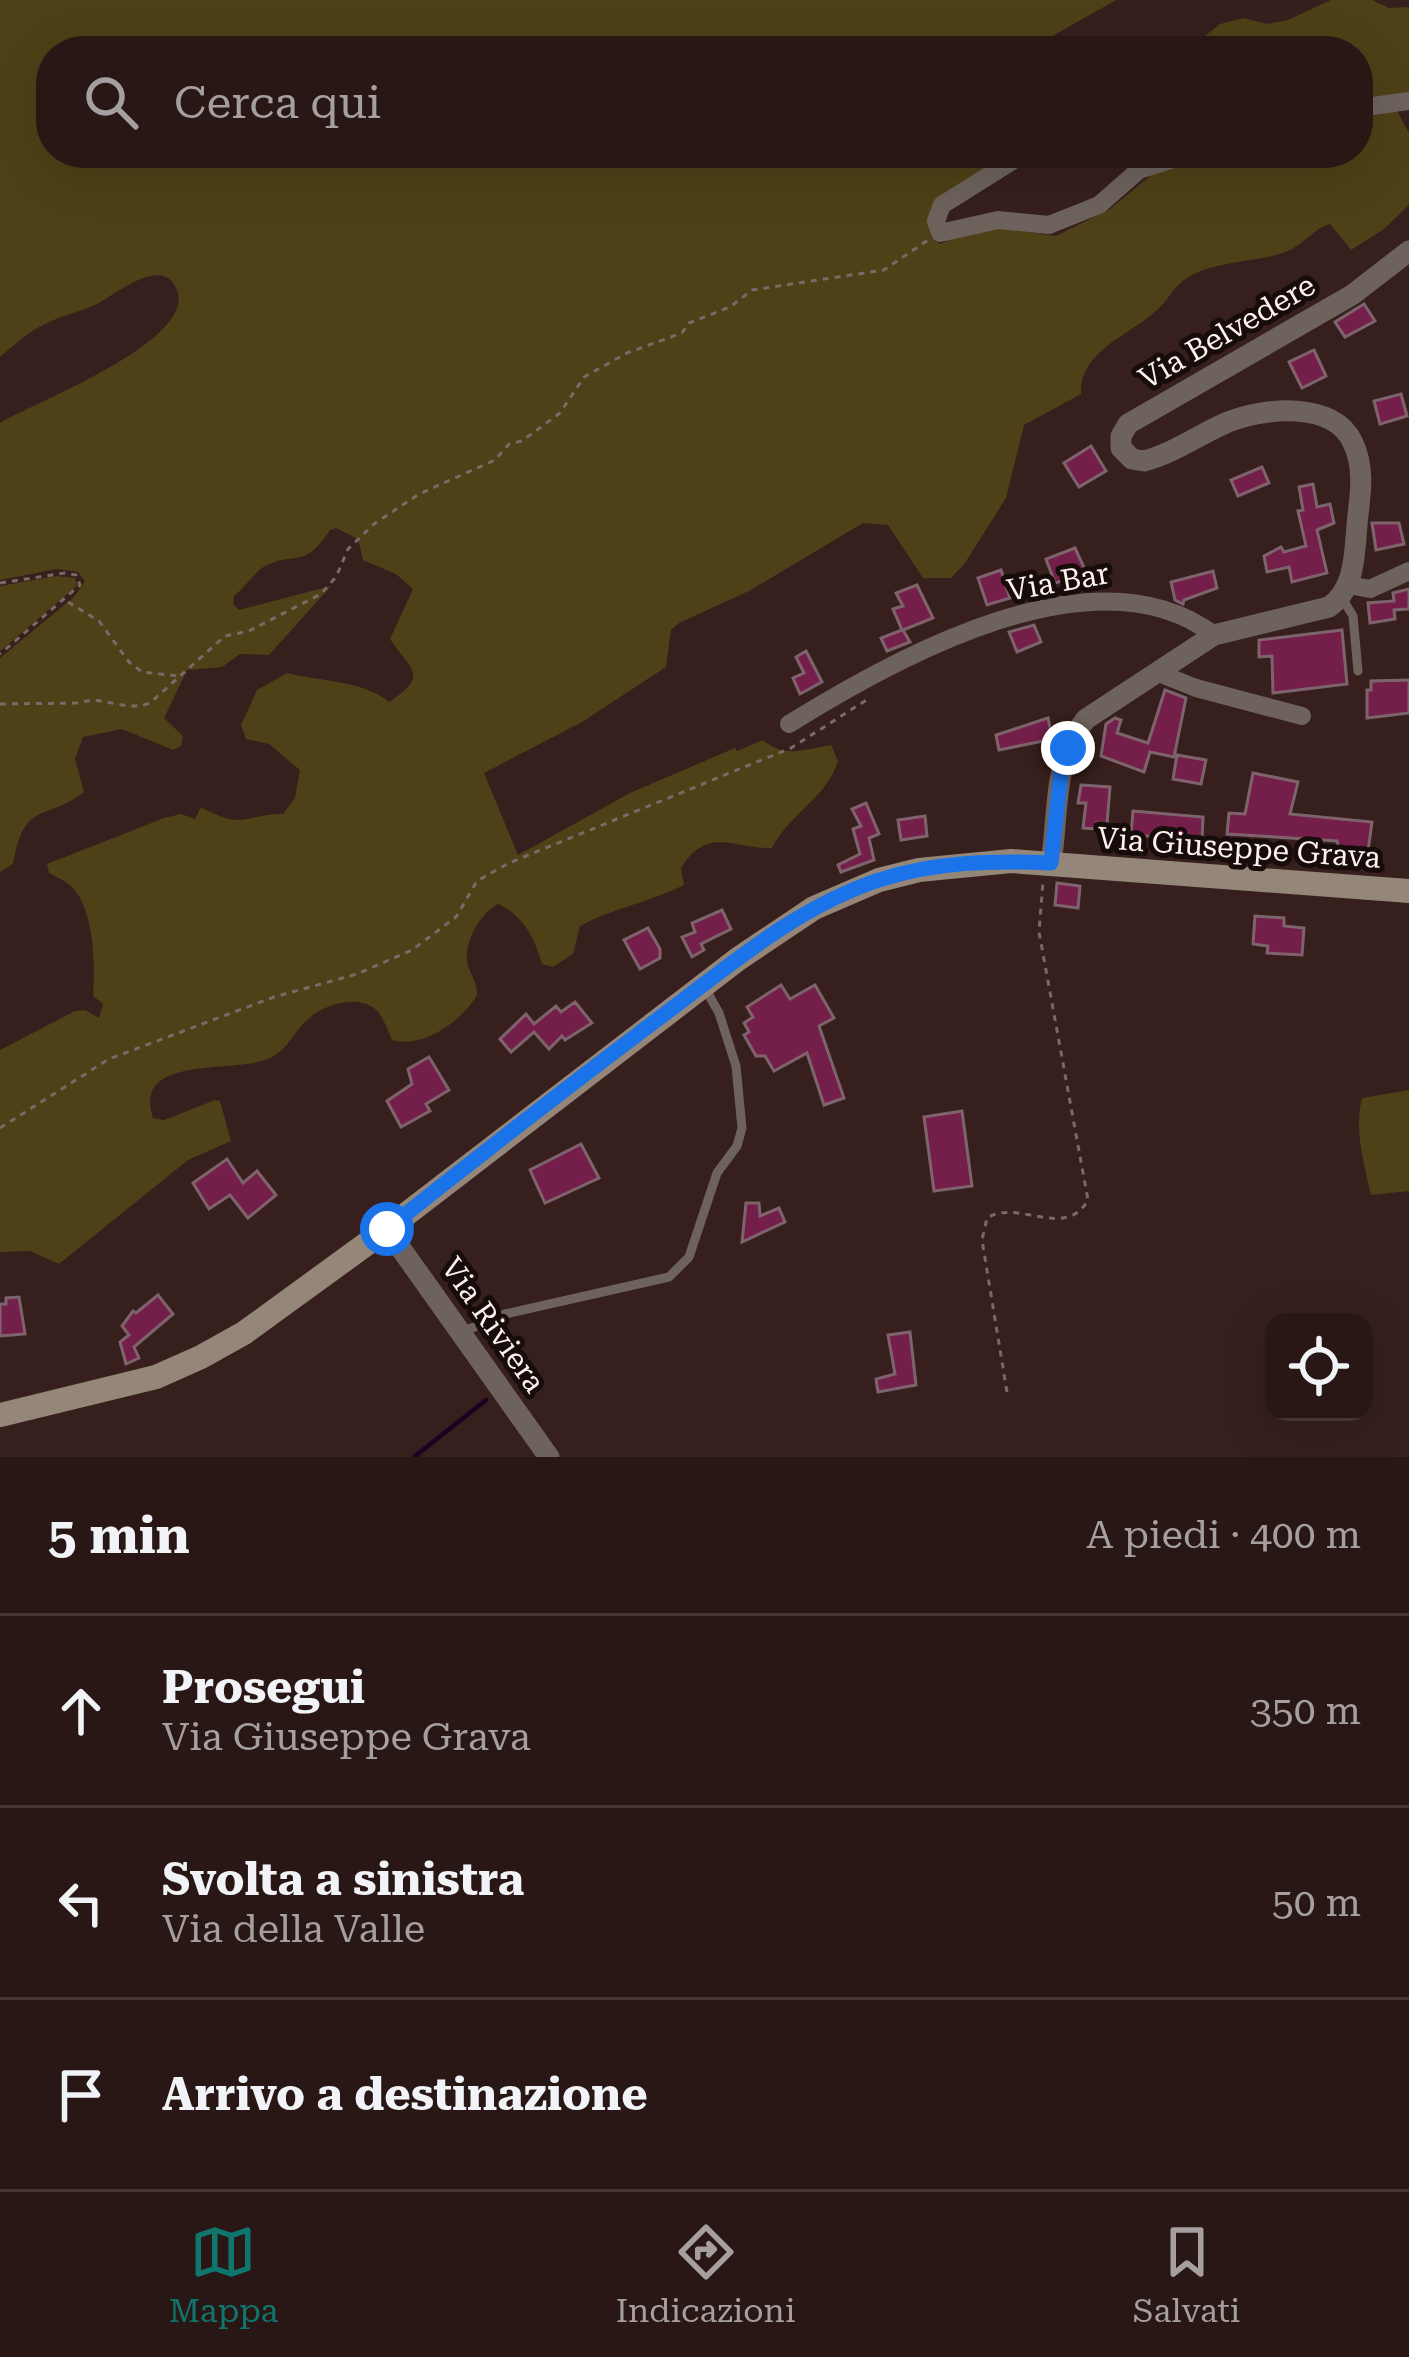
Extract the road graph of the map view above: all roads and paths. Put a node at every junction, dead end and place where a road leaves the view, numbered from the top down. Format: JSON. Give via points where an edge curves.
{"nodes":[{"id":1,"x":1409,"y":101,"type":"edge"},
{"id":2,"x":1373,"y":106,"type":"edge"},
{"id":3,"x":1002,"y":168,"type":"edge"},
{"id":4,"x":1145,"y":168,"type":"edge"},
{"id":5,"x":940,"y":233,"type":"junction"},
{"id":6,"x":1409,"y":250,"type":"edge"},
{"id":7,"x":1409,"y":571,"type":"edge"},
{"id":8,"x":0,"y":583,"type":"edge"},
{"id":9,"x":1346,"y":592,"type":"junction"},
{"id":10,"x":65,"y":600,"type":"junction"},
{"id":11,"x":1214,"y":635,"type":"junction"},
{"id":12,"x":0,"y":654,"type":"edge"},
{"id":13,"x":1358,"y":671,"type":"dead end"},
{"id":14,"x":1156,"y":672,"type":"junction"},
{"id":15,"x":181,"y":677,"type":"junction"},
{"id":16,"x":870,"y":697,"type":"dead end"},
{"id":17,"x":0,"y":704,"type":"edge"},
{"id":18,"x":1301,"y":716,"type":"dead end"},
{"id":19,"x":789,"y":724,"type":"dead end"},
{"id":20,"x":1047,"y":863,"type":"junction"},
{"id":21,"x":1409,"y":891,"type":"edge"},
{"id":22,"x":703,"y":985,"type":"junction"},
{"id":23,"x":0,"y":1128,"type":"edge"},
{"id":24,"x":387,"y":1229,"type":"junction"},
{"id":25,"x":461,"y":1332,"type":"junction"},
{"id":26,"x":1007,"y":1392,"type":"dead end"},
{"id":27,"x":0,"y":1415,"type":"edge"},
{"id":28,"x":549,"y":1457,"type":"edge"}],
"edges":[{"from":1,"to":2,"type":"street"},
{"from":3,"to":5,"type":"street","via":[[942,206]]},
{"from":4,"to":5,"type":"street","via":[[1099,205],[1048,225],[998,220]]},
{"from":5,"to":15,"type":"path","via":[[884,270],[752,290],[584,377],[560,412],[495,460],[419,494],[362,533],[321,594],[225,636]]},
{"from":6,"to":9,"type":"street","name":"Via Belvedere","via":[[1352,295],[1128,424],[1121,436],[1121,448],[1144,461],[1257,414],[1297,411],[1337,424],[1352,437],[1361,465]]},
{"from":7,"to":9,"type":"street"},
{"from":8,"to":10,"type":"path","via":[[76,575],[80,584]]},
{"from":9,"to":11,"type":"street","via":[[1329,607]]},
{"from":9,"to":13,"type":"lane"},
{"from":10,"to":12,"type":"path"},
{"from":10,"to":15,"type":"path","via":[[99,621],[142,672]]},
{"from":11,"to":14,"type":"street"},
{"from":11,"to":19,"type":"street","name":"Via Bar","via":[[1138,601],[1064,605],[962,632],[868,675]]},
{"from":14,"to":18,"type":"street"},
{"from":14,"to":20,"type":"street","via":[[1075,732],[1062,764]]},
{"from":15,"to":17,"type":"path","via":[[137,708],[85,699]]},
{"from":16,"to":23,"type":"path","via":[[791,748],[493,872],[477,881],[456,917],[412,950],[109,1059]]},
{"from":20,"to":21,"type":"main road","name":"Via Giuseppe Grava"},
{"from":20,"to":22,"type":"main road","name":"Via Giuseppe Grava","via":[[971,863],[879,880],[814,908]]},
{"from":20,"to":26,"type":"path","via":[[1039,932],[1088,1201],[1061,1220],[999,1212],[987,1218],[982,1240]]},
{"from":22,"to":24,"type":"main road","name":"Via Giuseppe Grava"},
{"from":22,"to":25,"type":"lane","via":[[736,1066],[742,1128],[717,1173],[689,1257],[670,1277],[505,1314]]},
{"from":24,"to":25,"type":"street","name":"Via Riviera"},
{"from":24,"to":27,"type":"main road","name":"Via Giuseppe Grava","via":[[201,1358],[116,1390]]},
{"from":25,"to":28,"type":"street","name":"Via Riviera"}]}
